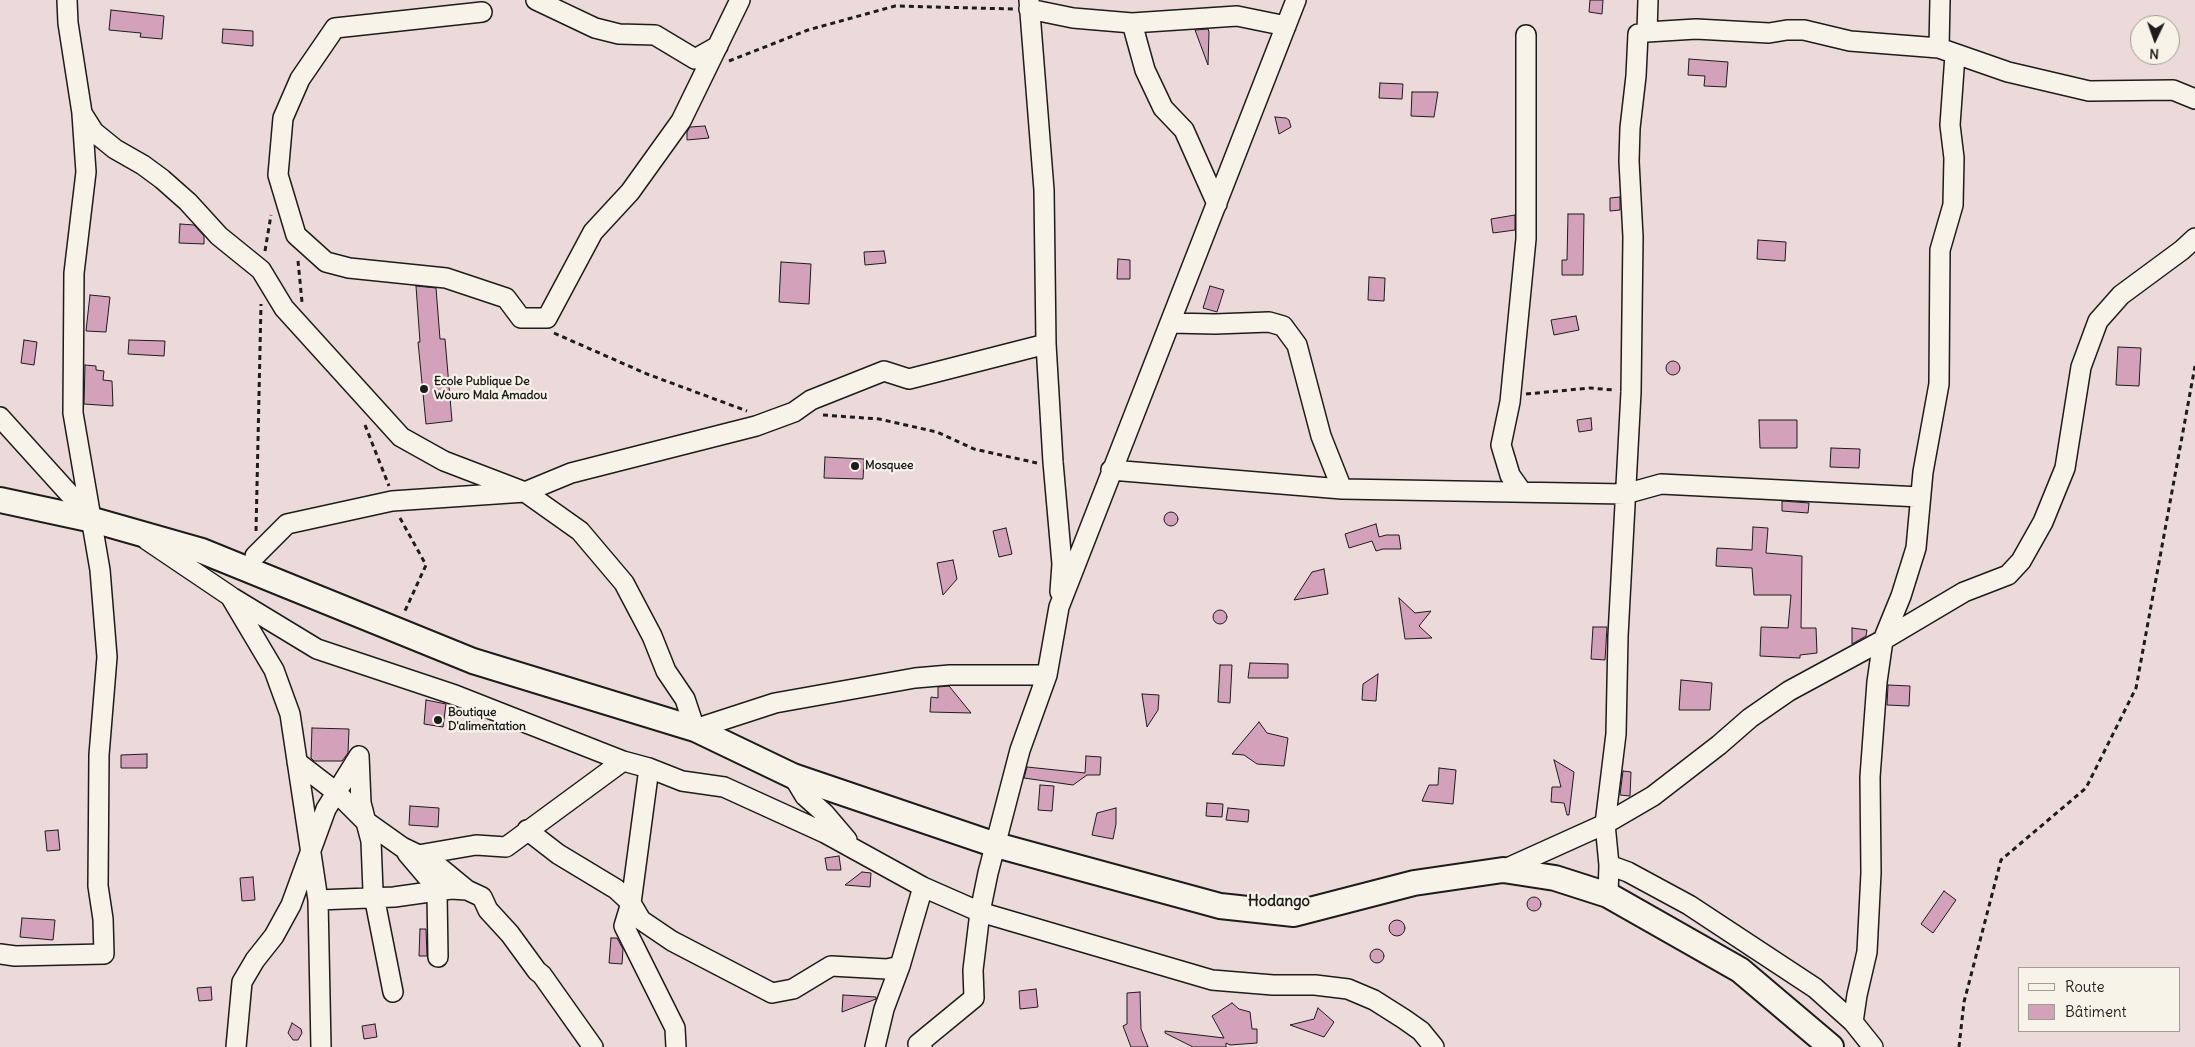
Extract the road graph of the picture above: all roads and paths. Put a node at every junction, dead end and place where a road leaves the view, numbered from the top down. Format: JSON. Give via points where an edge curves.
{"nodes":[{"id":1,"x":67,"y":0,"type":"edge"},
{"id":2,"x":536,"y":0,"type":"edge"},
{"id":3,"x":740,"y":0,"type":"edge"},
{"id":4,"x":1296,"y":0,"type":"edge"},
{"id":5,"x":1648,"y":0,"type":"edge"},
{"id":6,"x":1940,"y":0,"type":"edge"},
{"id":7,"x":1029,"y":5,"type":"edge"},
{"id":8,"x":482,"y":12,"type":"dead end"},
{"id":9,"x":1132,"y":23,"type":"junction"},
{"id":10,"x":1286,"y":26,"type":"junction"},
{"id":11,"x":1638,"y":34,"type":"dead end"},
{"id":12,"x":1526,"y":35,"type":"dead end"},
{"id":13,"x":718,"y":46,"type":"junction"},
{"id":14,"x":1947,"y":51,"type":"junction"},
{"id":15,"x":2195,"y":99,"type":"edge"},
{"id":16,"x":82,"y":113,"type":"junction"},
{"id":17,"x":1217,"y":204,"type":"junction"},
{"id":18,"x":271,"y":213,"type":"dead end"},
{"id":19,"x":296,"y":235,"type":"junction"},
{"id":20,"x":2195,"y":238,"type":"edge"},
{"id":21,"x":262,"y":270,"type":"junction"},
{"id":22,"x":261,"y":299,"type":"dead end"},
{"id":23,"x":305,"y":311,"type":"dead end"},
{"id":24,"x":1172,"y":323,"type":"junction"},
{"id":25,"x":1046,"y":344,"type":"junction"},
{"id":26,"x":2195,"y":366,"type":"edge"},
{"id":27,"x":1631,"y":392,"type":"junction"},
{"id":28,"x":1510,"y":402,"type":"junction"},
{"id":29,"x":0,"y":417,"type":"edge"},
{"id":30,"x":363,"y":419,"type":"dead end"},
{"id":31,"x":1111,"y":470,"type":"junction"},
{"id":32,"x":1342,"y":489,"type":"junction"},
{"id":33,"x":525,"y":492,"type":"junction"},
{"id":34,"x":1522,"y":492,"type":"junction"},
{"id":35,"x":1625,"y":494,"type":"junction"},
{"id":36,"x":1920,"y":497,"type":"junction"},
{"id":37,"x":0,"y":500,"type":"edge"},
{"id":38,"x":392,"y":501,"type":"junction"},
{"id":39,"x":93,"y":520,"type":"junction"},
{"id":40,"x":255,"y":556,"type":"joint"},
{"id":41,"x":230,"y":596,"type":"junction"},
{"id":42,"x":1059,"y":607,"type":"junction"},
{"id":43,"x":397,"y":629,"type":"junction"},
{"id":44,"x":1883,"y":640,"type":"junction"},
{"id":45,"x":1047,"y":675,"type":"junction"},
{"id":46,"x":695,"y":728,"type":"junction"},
{"id":47,"x":623,"y":761,"type":"junction"},
{"id":48,"x":297,"y":762,"type":"junction"},
{"id":49,"x":649,"y":768,"type":"junction"},
{"id":50,"x":794,"y":776,"type":"junction"},
{"id":51,"x":336,"y":792,"type":"junction"},
{"id":52,"x":364,"y":820,"type":"junction"},
{"id":53,"x":1605,"y":824,"type":"junction"},
{"id":54,"x":527,"y":830,"type":"junction"},
{"id":55,"x":996,"y":845,"type":"junction"},
{"id":56,"x":410,"y":851,"type":"junction"},
{"id":57,"x":858,"y":852,"type":"junction"},
{"id":58,"x":310,"y":853,"type":"junction"},
{"id":59,"x":1609,"y":865,"type":"junction"},
{"id":60,"x":1503,"y":870,"type":"junction"},
{"id":61,"x":923,"y":887,"type":"junction"},
{"id":62,"x":467,"y":890,"type":"junction"},
{"id":63,"x":437,"y":892,"type":"junction"},
{"id":64,"x":1608,"y":895,"type":"junction"},
{"id":65,"x":375,"y":898,"type":"junction"},
{"id":66,"x":318,"y":900,"type":"junction"},
{"id":67,"x":631,"y":903,"type":"junction"},
{"id":68,"x":980,"y":912,"type":"junction"},
{"id":69,"x":0,"y":954,"type":"edge"},
{"id":70,"x":438,"y":957,"type":"dead end"},
{"id":71,"x":900,"y":966,"type":"junction"},
{"id":72,"x":393,"y":992,"type":"dead end"},
{"id":73,"x":1853,"y":1022,"type":"junction"},
{"id":74,"x":236,"y":1047,"type":"edge"},
{"id":75,"x":321,"y":1047,"type":"edge"},
{"id":76,"x":593,"y":1047,"type":"edge"},
{"id":77,"x":676,"y":1047,"type":"edge"},
{"id":78,"x":875,"y":1047,"type":"edge"},
{"id":79,"x":922,"y":1047,"type":"edge"},
{"id":80,"x":1434,"y":1047,"type":"edge"},
{"id":81,"x":1831,"y":1047,"type":"edge"},
{"id":82,"x":1873,"y":1047,"type":"edge"},
{"id":83,"x":1958,"y":1047,"type":"edge"}],
"edges":[{"from":1,"to":16,"type":"street"},
{"from":2,"to":13,"type":"street","via":[[595,28],[619,34],[655,35],[695,59]]},
{"from":3,"to":13,"type":"street"},
{"from":4,"to":10,"type":"street"},
{"from":5,"to":14,"type":"street","via":[[1647,32],[1696,29],[1769,33],[1804,30],[1850,41]]},
{"from":6,"to":14,"type":"street"},
{"from":7,"to":9,"type":"street","via":[[1073,18]]},
{"from":7,"to":13,"type":"path","via":[[895,6],[808,30],[721,64]]},
{"from":7,"to":25,"type":"street","via":[[1044,190]]},
{"from":8,"to":19,"type":"street","via":[[335,28],[300,79],[283,118],[278,175]]},
{"from":9,"to":10,"type":"street","via":[[1237,16]]},
{"from":9,"to":17,"type":"street","via":[[1145,70],[1163,108],[1184,130]]},
{"from":10,"to":17,"type":"street"},
{"from":11,"to":27,"type":"street","via":[[1629,160],[1633,236]]},
{"from":12,"to":28,"type":"street","via":[[1526,239]]},
{"from":13,"to":19,"type":"street","via":[[681,121],[630,192],[593,232],[547,318],[521,318],[506,298],[446,278],[349,268],[326,262]]},
{"from":14,"to":15,"type":"street","via":[[2008,72],[2089,91],[2173,90]]},
{"from":14,"to":36,"type":"street","via":[[1954,158],[1953,204],[1940,250],[1939,384]]},
{"from":16,"to":21,"type":"street","via":[[94,132],[162,179],[219,236]]},
{"from":16,"to":39,"type":"street","via":[[86,172],[74,273],[73,413]]},
{"from":17,"to":24,"type":"street"},
{"from":18,"to":21,"type":"path"},
{"from":19,"to":23,"type":"path"},
{"from":20,"to":44,"type":"street","via":[[2120,295],[2098,321],[2081,367],[2065,468],[2043,522],[2022,561],[2008,575],[1964,592]]},
{"from":21,"to":33,"type":"street","via":[[284,308],[401,437],[444,461]]},
{"from":22,"to":40,"type":"path"},
{"from":24,"to":31,"type":"street"},
{"from":24,"to":32,"type":"street","via":[[1269,322],[1283,326],[1297,345],[1321,436]]},
{"from":25,"to":33,"type":"street","via":[[909,379],[884,371],[756,426],[571,473]]},
{"from":25,"to":42,"type":"street","via":[[1062,564]]},
{"from":26,"to":83,"type":"path","via":[[2136,688],[2086,788],[2001,860],[1964,1002]]},
{"from":27,"to":28,"type":"path","via":[[1590,388],[1558,390],[1523,394]]},
{"from":27,"to":35,"type":"street"},
{"from":28,"to":34,"type":"street","via":[[1501,445],[1510,475]]},
{"from":29,"to":39,"type":"street"},
{"from":30,"to":38,"type":"path"},
{"from":31,"to":32,"type":"street"},
{"from":31,"to":42,"type":"street"},
{"from":32,"to":34,"type":"street"},
{"from":33,"to":38,"type":"street"},
{"from":33,"to":46,"type":"street","via":[[580,531],[624,583],[666,670],[685,699]]},
{"from":34,"to":35,"type":"street"},
{"from":35,"to":36,"type":"street","via":[[1661,484]]},
{"from":35,"to":53,"type":"street","via":[[1616,734]]},
{"from":36,"to":44,"type":"street","via":[[1916,548]]},
{"from":37,"to":39,"type":"main road"},
{"from":38,"to":40,"type":"street","via":[[287,524]]},
{"from":38,"to":43,"type":"path","via":[[426,565]]},
{"from":39,"to":41,"type":"street","via":[[152,542]]},
{"from":39,"to":43,"type":"main road","via":[[202,551]]},
{"from":39,"to":69,"type":"street","via":[[107,657],[99,755],[98,886],[104,954]]},
{"from":41,"to":47,"type":"street","via":[[317,649],[456,695]]},
{"from":41,"to":48,"type":"street","via":[[274,670],[290,714]]},
{"from":42,"to":45,"type":"street"},
{"from":43,"to":46,"type":"main road","via":[[473,661]]},
{"from":44,"to":53,"type":"street","via":[[1789,691],[1653,796]]},
{"from":44,"to":73,"type":"street","via":[[1870,777],[1871,873],[1867,952]]},
{"from":45,"to":46,"type":"street","via":[[916,678],[775,703]]},
{"from":45,"to":55,"type":"street","via":[[1020,750]]},
{"from":46,"to":50,"type":"main road"},
{"from":47,"to":49,"type":"street"},
{"from":47,"to":54,"type":"street"},
{"from":48,"to":51,"type":"street"},
{"from":48,"to":58,"type":"street"},
{"from":49,"to":57,"type":"street","via":[[682,781],[724,787],[825,833]]},
{"from":49,"to":67,"type":"street"},
{"from":50,"to":55,"type":"main road"},
{"from":50,"to":57,"type":"street","via":[[805,796]]},
{"from":51,"to":52,"type":"street"},
{"from":51,"to":52,"type":"street","via":[[359,756]]},
{"from":51,"to":58,"type":"street","via":[[326,809]]},
{"from":52,"to":56,"type":"street"},
{"from":52,"to":65,"type":"street","via":[[371,841]]},
{"from":53,"to":59,"type":"street"},
{"from":53,"to":60,"type":"street"},
{"from":54,"to":56,"type":"street","via":[[506,846],[476,845]]},
{"from":54,"to":67,"type":"street"},
{"from":55,"to":60,"type":"main road","via":[[1220,906],[1294,914],[1414,883]]},
{"from":55,"to":68,"type":"street"},
{"from":56,"to":62,"type":"street","via":[[433,862]]},
{"from":56,"to":63,"type":"street"},
{"from":57,"to":61,"type":"street"},
{"from":58,"to":66,"type":"street"},
{"from":58,"to":74,"type":"street","via":[[291,905],[242,982]]},
{"from":59,"to":64,"type":"street"},
{"from":59,"to":73,"type":"street","via":[[1689,905],[1815,988]]},
{"from":60,"to":64,"type":"main road","via":[[1555,878]]},
{"from":61,"to":68,"type":"street"},
{"from":61,"to":71,"type":"street"},
{"from":62,"to":63,"type":"street"},
{"from":62,"to":76,"type":"street","via":[[482,897],[488,910],[542,975]]},
{"from":63,"to":65,"type":"street"},
{"from":63,"to":70,"type":"street"},
{"from":64,"to":81,"type":"main road","via":[[1740,970]]},
{"from":65,"to":66,"type":"street"},
{"from":65,"to":72,"type":"street"},
{"from":66,"to":75,"type":"street"},
{"from":67,"to":71,"type":"street","via":[[641,920],[672,941],[772,992],[793,989],[831,966],[887,969]]},
{"from":67,"to":77,"type":"street","via":[[624,926],[675,1028]]},
{"from":68,"to":79,"type":"street","via":[[973,970],[974,998],[918,1044]]},
{"from":68,"to":80,"type":"street","via":[[1212,980],[1348,989],[1374,1000],[1404,1019],[1421,1031]]},
{"from":71,"to":78,"type":"street","via":[[884,1009]]},
{"from":73,"to":82,"type":"street"}]}
